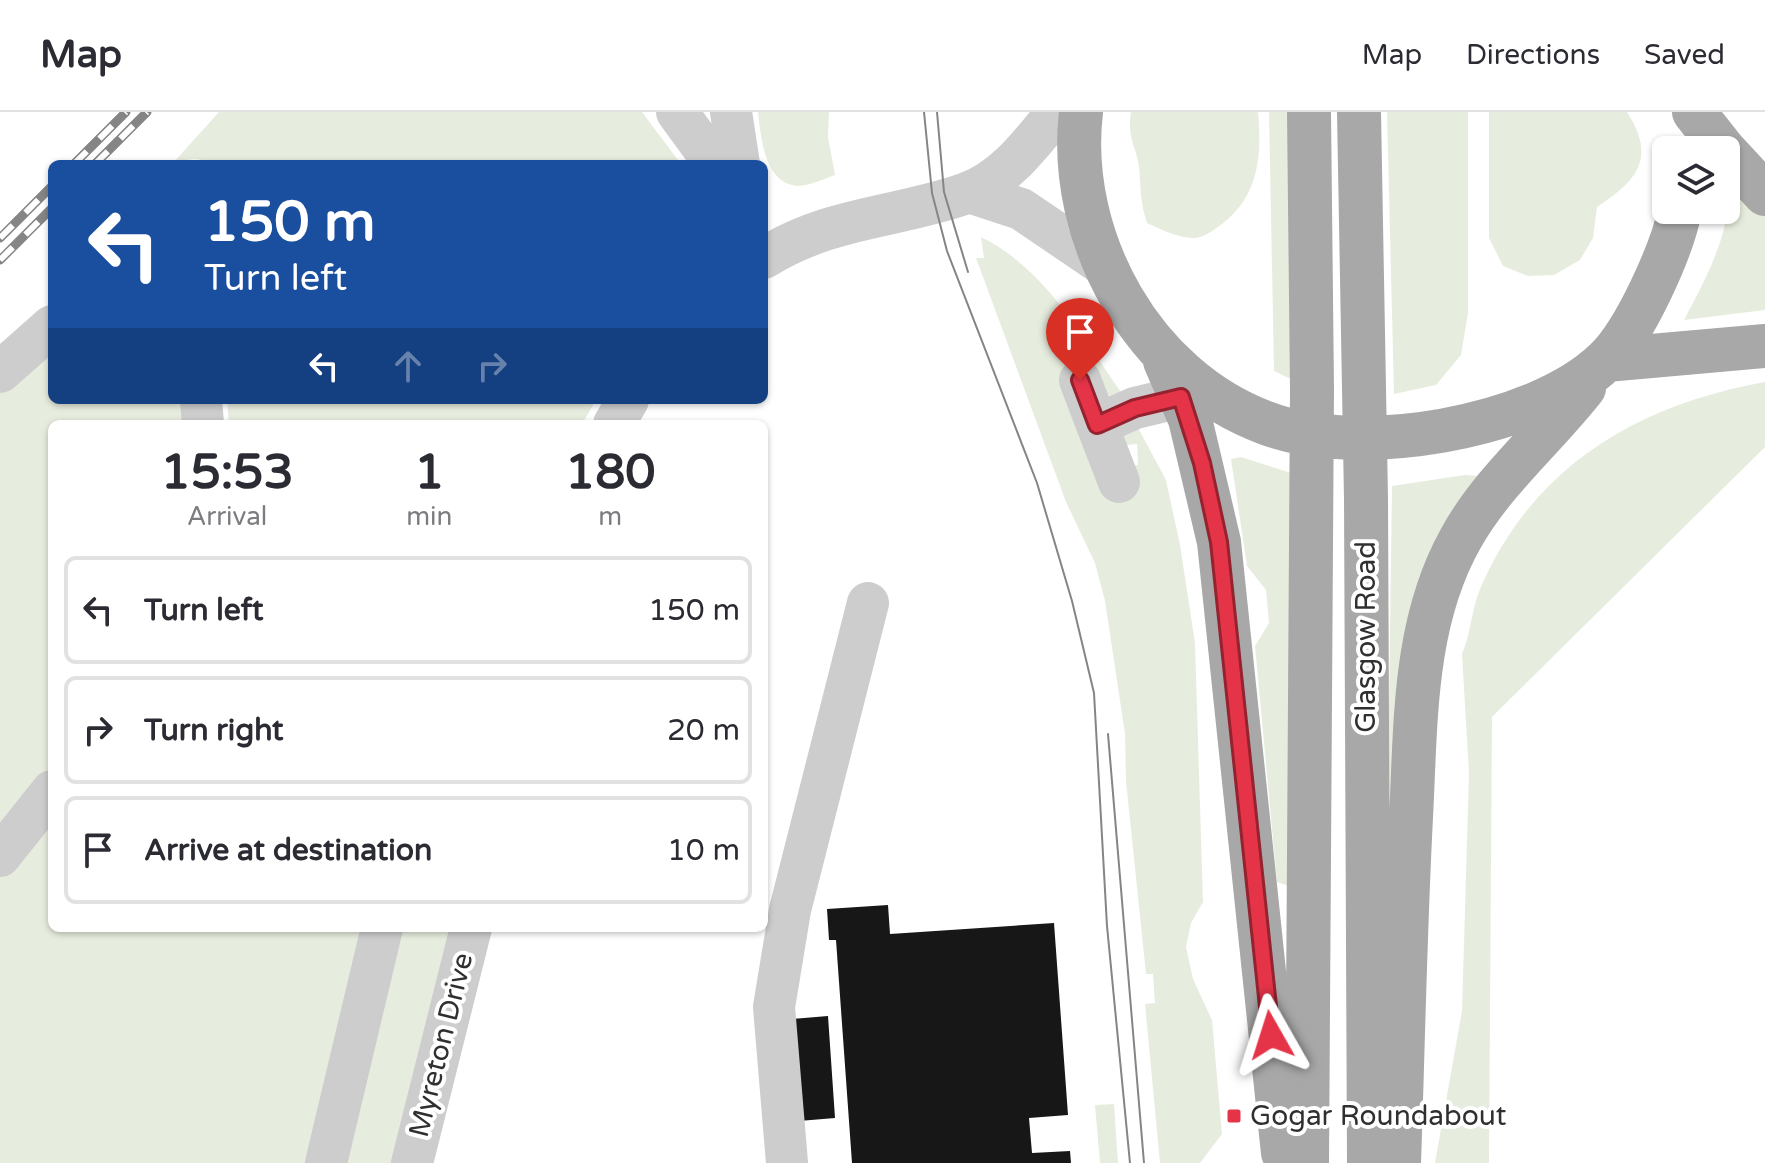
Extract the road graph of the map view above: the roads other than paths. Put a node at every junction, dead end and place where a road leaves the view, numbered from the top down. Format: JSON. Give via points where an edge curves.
{"nodes":[{"id":1,"x":731,"y":112,"type":"edge"},
{"id":2,"x":1057,"y":112,"type":"edge"},
{"id":3,"x":1081,"y":112,"type":"edge"},
{"id":4,"x":1309,"y":112,"type":"edge"},
{"id":5,"x":1359,"y":112,"type":"edge"},
{"id":6,"x":1686,"y":112,"type":"edge"},
{"id":7,"x":1694,"y":112,"type":"edge"},
{"id":8,"x":687,"y":113,"type":"edge"},
{"id":9,"x":1687,"y":136,"type":"edge"},
{"id":10,"x":1713,"y":136,"type":"edge"},
{"id":11,"x":713,"y":160,"type":"edge"},
{"id":12,"x":738,"y":160,"type":"edge"},
{"id":13,"x":1740,"y":167,"type":"edge"},
{"id":14,"x":969,"y":192,"type":"junction"},
{"id":15,"x":1765,"y":194,"type":"edge"},
{"id":16,"x":1675,"y":224,"type":"edge"},
{"id":17,"x":768,"y":254,"type":"edge"},
{"id":18,"x":1105,"y":266,"type":"junction"},
{"id":19,"x":48,"y":330,"type":"edge"},
{"id":20,"x":1765,"y":346,"type":"edge"},
{"id":21,"x":1161,"y":351,"type":"junction"},
{"id":22,"x":1602,"y":363,"type":"junction"},
{"id":23,"x":0,"y":372,"type":"edge"},
{"id":24,"x":1080,"y":380,"type":"dead end"},
{"id":25,"x":1181,"y":397,"type":"junction"},
{"id":26,"x":1097,"y":425,"type":"junction"},
{"id":27,"x":1119,"y":482,"type":"dead end"},
{"id":28,"x":868,"y":603,"type":"dead end"},
{"id":29,"x":48,"y":796,"type":"edge"},
{"id":30,"x":0,"y":856,"type":"edge"},
{"id":31,"x":381,"y":932,"type":"edge"},
{"id":32,"x":470,"y":932,"type":"edge"},
{"id":33,"x":326,"y":1163,"type":"edge"},
{"id":34,"x":412,"y":1163,"type":"edge"},
{"id":35,"x":787,"y":1163,"type":"edge"},
{"id":36,"x":1284,"y":1163,"type":"edge"},
{"id":37,"x":1307,"y":1163,"type":"edge"},
{"id":38,"x":1369,"y":1163,"type":"edge"},
{"id":39,"x":1399,"y":1163,"type":"edge"}],
"edges":[{"from":1,"to":12,"type":"street"},
{"from":2,"to":14,"type":"street","via":[[1014,164]]},
{"from":3,"to":18,"type":"main road","via":[[1082,190]]},
{"from":4,"to":37,"type":"main road","name":"Glasgow Road"},
{"from":5,"to":38,"type":"main road","name":"Glasgow Road"},
{"from":6,"to":9,"type":"main road"},
{"from":7,"to":10,"type":"main road"},
{"from":8,"to":11,"type":"street"},
{"from":13,"to":15,"type":"main road"},
{"from":14,"to":17,"type":"street","via":[[853,220]]},
{"from":14,"to":18,"type":"street","via":[[1021,209]]},
{"from":16,"to":22,"type":"main road","via":[[1661,268]]},
{"from":18,"to":21,"type":"main road","via":[[1127,307]]},
{"from":19,"to":23,"type":"street"},
{"from":20,"to":22,"type":"main road"},
{"from":21,"to":22,"type":"main road","via":[[1201,387],[1268,424],[1331,437],[1400,436],[1479,423],[1554,394]]},
{"from":21,"to":25,"type":"main road"},
{"from":22,"to":39,"type":"main road","via":[[1461,538],[1437,592],[1423,644]]},
{"from":24,"to":26,"type":"street"},
{"from":25,"to":26,"type":"street","via":[[1135,408]]},
{"from":25,"to":36,"type":"main road","via":[[1219,542]]},
{"from":26,"to":27,"type":"street"},
{"from":28,"to":35,"type":"street","via":[[790,910],[774,1007]]},
{"from":29,"to":30,"type":"street"},
{"from":31,"to":33,"type":"street"},
{"from":32,"to":34,"type":"street","name":"Myreton Drive"}]}
